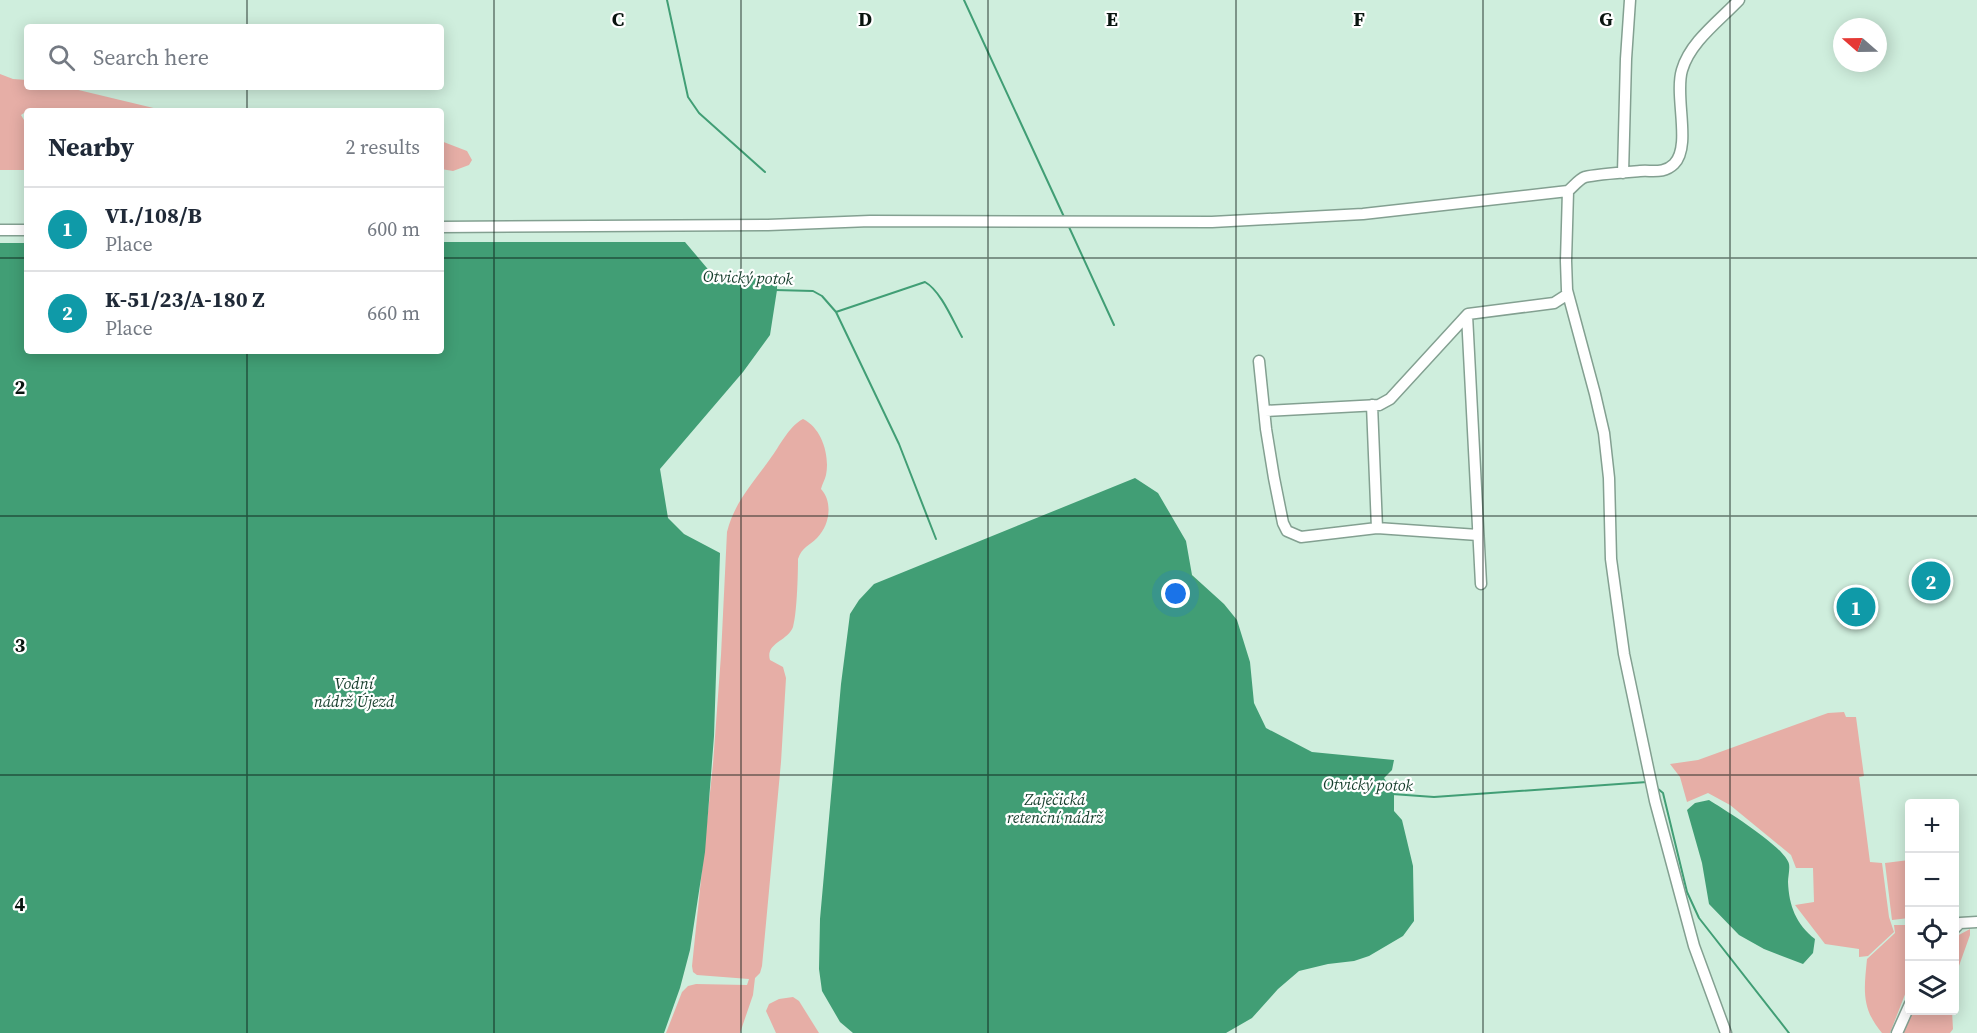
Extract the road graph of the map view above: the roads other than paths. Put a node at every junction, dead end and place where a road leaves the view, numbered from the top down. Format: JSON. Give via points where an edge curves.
{"nodes":[{"id":1,"x":1630,"y":0,"type":"edge"},
{"id":2,"x":1739,"y":0,"type":"edge"},
{"id":3,"x":1623,"y":173,"type":"junction"},
{"id":4,"x":1568,"y":191,"type":"junction"},
{"id":5,"x":444,"y":227,"type":"edge"},
{"id":6,"x":0,"y":230,"type":"edge"},
{"id":7,"x":24,"y":230,"type":"edge"},
{"id":8,"x":1568,"y":294,"type":"junction"},
{"id":9,"x":1467,"y":315,"type":"junction"},
{"id":10,"x":1259,"y":361,"type":"dead end"},
{"id":11,"x":1372,"y":405,"type":"junction"},
{"id":12,"x":1265,"y":411,"type":"junction"},
{"id":13,"x":1377,"y":528,"type":"junction"},
{"id":14,"x":1478,"y":535,"type":"junction"},
{"id":15,"x":1481,"y":584,"type":"dead end"},
{"id":16,"x":1977,"y":922,"type":"edge"},
{"id":17,"x":1959,"y":923,"type":"edge"},
{"id":18,"x":1905,"y":1015,"type":"edge"},
{"id":19,"x":1726,"y":1033,"type":"edge"},
{"id":20,"x":1897,"y":1033,"type":"edge"}],
"edges":[{"from":1,"to":3,"type":"street"},
{"from":2,"to":3,"type":"street","via":[[1696,45],[1684,64],[1679,92],[1682,144],[1677,160],[1662,171]]},
{"from":3,"to":4,"type":"street","via":[[1583,177]]},
{"from":4,"to":5,"type":"street","via":[[1363,214],[1212,222],[870,221]]},
{"from":4,"to":8,"type":"street"},
{"from":6,"to":7,"type":"street"},
{"from":8,"to":9,"type":"street","via":[[1554,303]]},
{"from":8,"to":19,"type":"street","via":[[1604,433],[1613,571],[1624,654],[1650,776],[1694,946]]},
{"from":9,"to":11,"type":"street","via":[[1390,399]]},
{"from":9,"to":14,"type":"street"},
{"from":10,"to":12,"type":"street"},
{"from":11,"to":12,"type":"street"},
{"from":11,"to":13,"type":"street"},
{"from":12,"to":13,"type":"street","via":[[1274,478],[1287,531],[1301,537]]},
{"from":13,"to":14,"type":"street"},
{"from":14,"to":15,"type":"street"},
{"from":16,"to":17,"type":"street"},
{"from":18,"to":20,"type":"street"}]}
